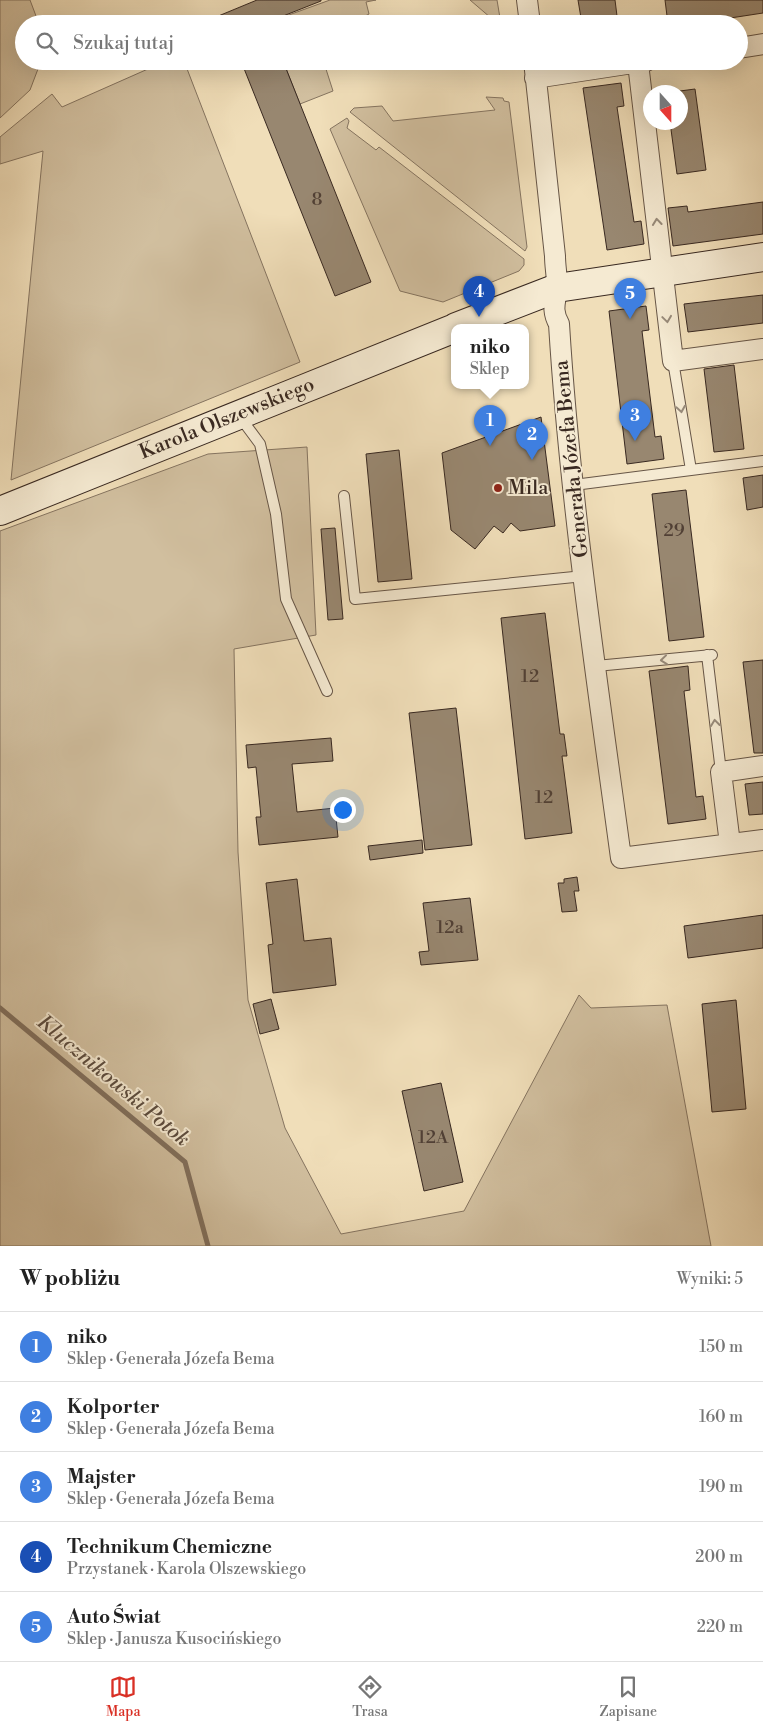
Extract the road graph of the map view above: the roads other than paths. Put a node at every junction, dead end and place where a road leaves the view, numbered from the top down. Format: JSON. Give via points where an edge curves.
{"nodes":[{"id":1,"x":527,"y":0,"type":"edge"},
{"id":2,"x":529,"y":15,"type":"edge"},
{"id":3,"x":763,"y":44,"type":"edge"},
{"id":4,"x":748,"y":46,"type":"edge"},
{"id":5,"x":534,"y":70,"type":"edge"},
{"id":6,"x":643,"y":70,"type":"edge"},
{"id":7,"x":763,"y":257,"type":"edge"},
{"id":8,"x":663,"y":270,"type":"junction"},
{"id":9,"x":557,"y":288,"type":"junction"},
{"id":10,"x":464,"y":324,"type":"edge"},
{"id":11,"x":451,"y":329,"type":"edge"},
{"id":12,"x":763,"y":349,"type":"edge"},
{"id":13,"x":673,"y":361,"type":"junction"},
{"id":14,"x":238,"y":414,"type":"junction"},
{"id":15,"x":763,"y":461,"type":"edge"},
{"id":16,"x":691,"y":470,"type":"junction"},
{"id":17,"x":574,"y":485,"type":"junction"},
{"id":18,"x":344,"y":496,"type":"dead end"},
{"id":19,"x":0,"y":511,"type":"edge"},
{"id":20,"x":584,"y":576,"type":"junction"},
{"id":21,"x":596,"y":666,"type":"junction"},
{"id":22,"x":327,"y":691,"type":"dead end"},
{"id":23,"x":763,"y":766,"type":"edge"},
{"id":24,"x":721,"y":772,"type":"junction"},
{"id":25,"x":763,"y":840,"type":"edge"},
{"id":26,"x":730,"y":844,"type":"junction"}],
"edges":[{"from":1,"to":2,"type":"street"},
{"from":3,"to":4,"type":"street"},
{"from":5,"to":9,"type":"street","name":"Generała Józefa Bema"},
{"from":8,"to":6,"type":"street","one_way":true},
{"from":7,"to":8,"type":"street","name":"Karola Olszewskiego"},
{"from":8,"to":9,"type":"street","name":"Karola Olszewskiego"},
{"from":8,"to":13,"type":"street","one_way":true},
{"from":9,"to":10,"type":"street","name":"Karola Olszewskiego"},
{"from":9,"to":17,"type":"street","name":"Generała Józefa Bema","via":[[553,300],[559,324]]},
{"from":11,"to":14,"type":"street","name":"Karola Olszewskiego"},
{"from":12,"to":13,"type":"street"},
{"from":13,"to":16,"type":"lane","one_way":true},
{"from":14,"to":19,"type":"street","name":"Karola Olszewskiego"},
{"from":14,"to":22,"type":"lane","via":[[260,444],[276,514],[286,598]]},
{"from":15,"to":16,"type":"lane"},
{"from":16,"to":17,"type":"lane"},
{"from":17,"to":20,"type":"street","name":"Generała Józefa Bema"},
{"from":18,"to":20,"type":"lane","via":[[355,600]]},
{"from":20,"to":21,"type":"street","name":"Generała Józefa Bema"},
{"from":24,"to":21,"type":"lane","one_way":true,"via":[[710,655]]},
{"from":21,"to":26,"type":"street","name":"Generała Józefa Bema","via":[[621,858]]},
{"from":23,"to":24,"type":"street"},
{"from":24,"to":26,"type":"street"},
{"from":25,"to":26,"type":"street"}]}
